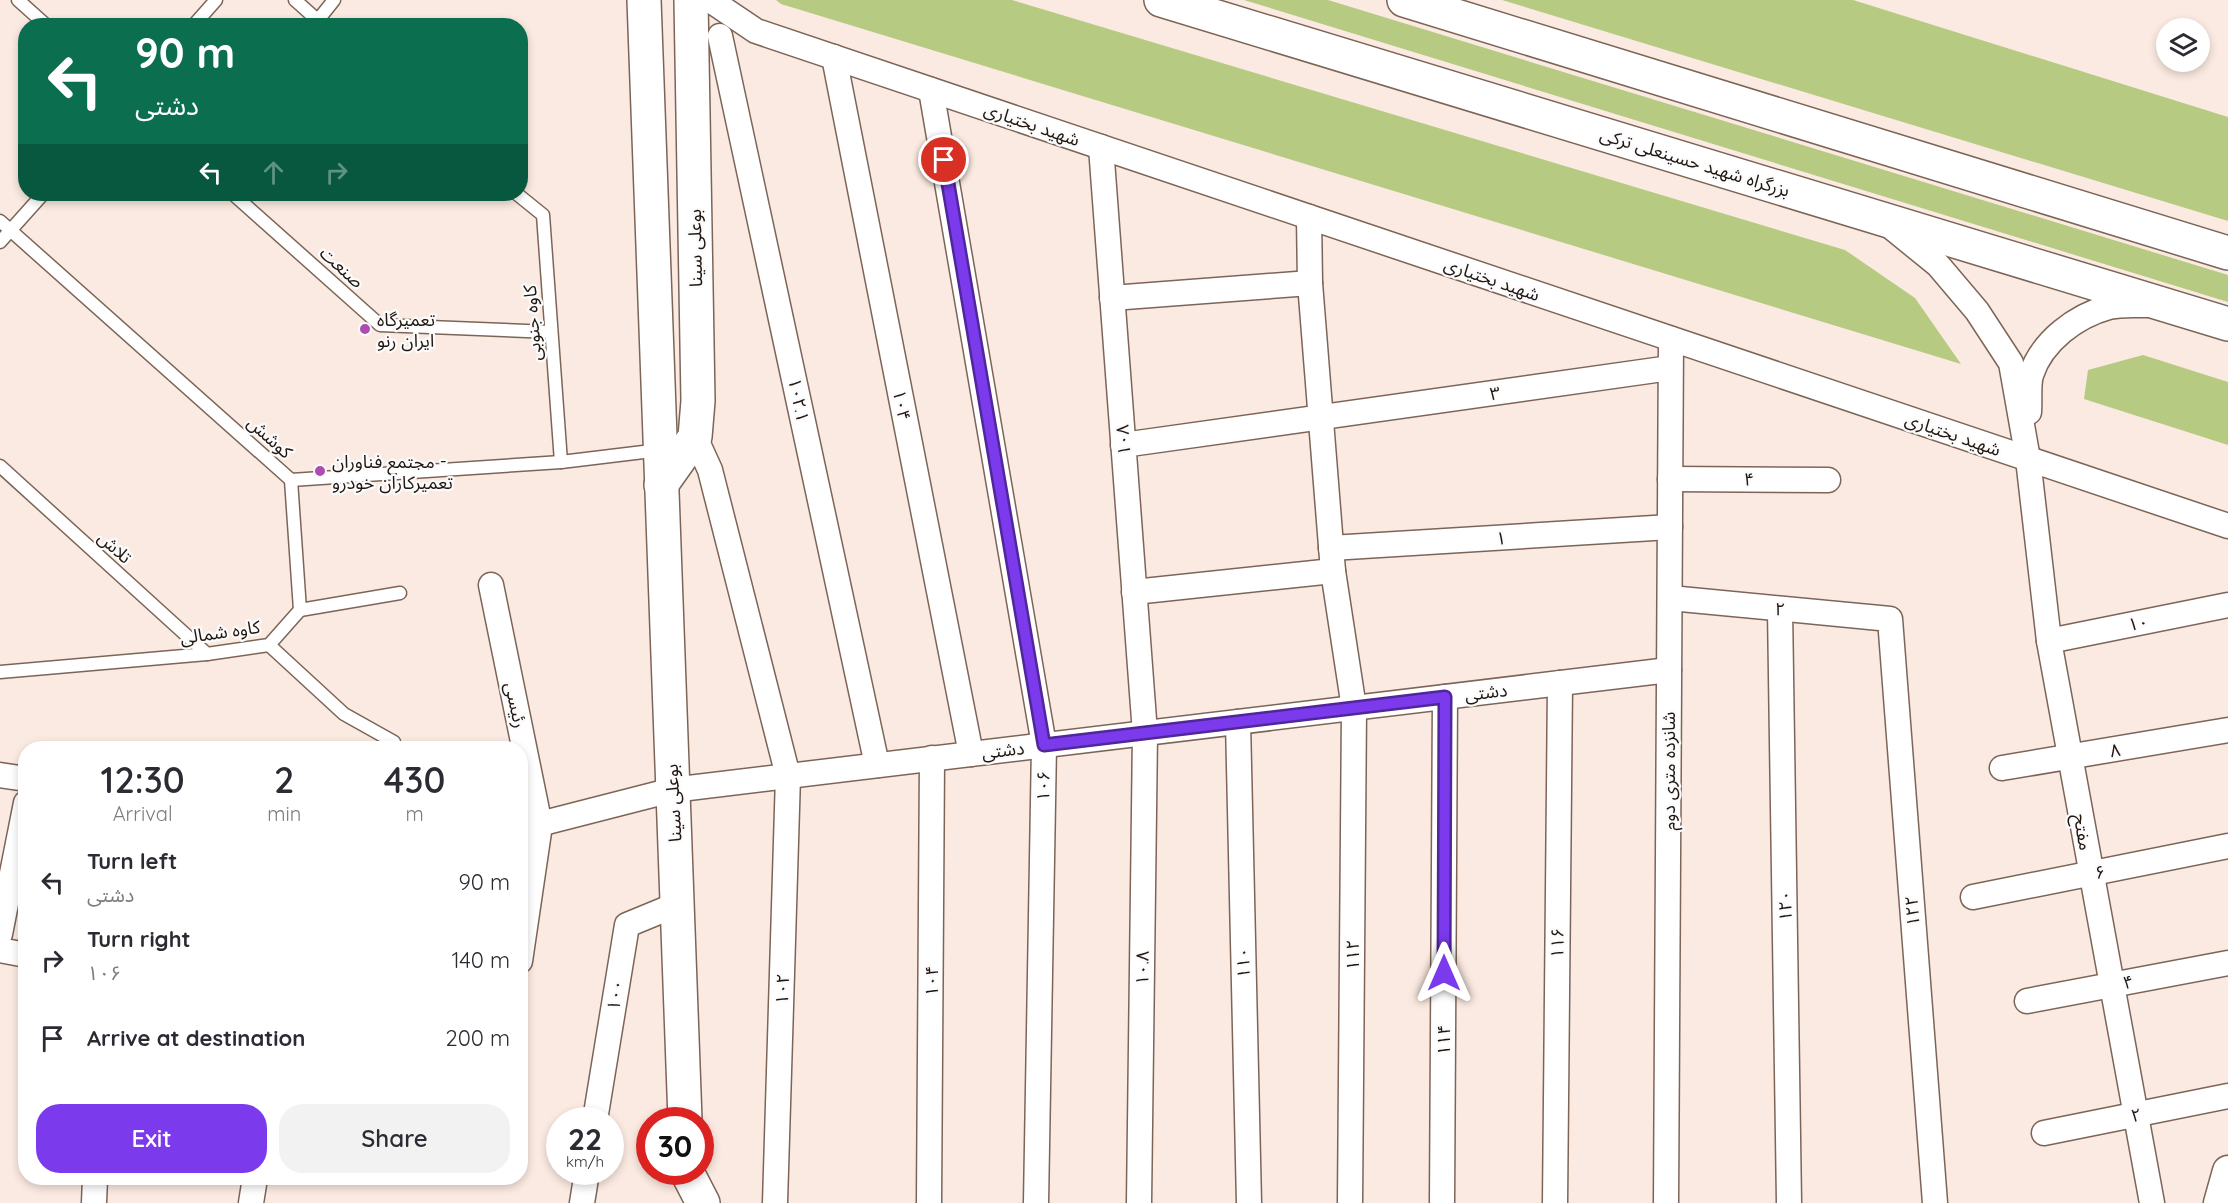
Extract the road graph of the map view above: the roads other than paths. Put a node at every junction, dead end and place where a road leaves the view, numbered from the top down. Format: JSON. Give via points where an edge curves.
{"nodes":[{"id":1,"x":18,"y":0,"type":"edge"},
{"id":2,"x":216,"y":0,"type":"edge"},
{"id":3,"x":295,"y":0,"type":"edge"},
{"id":4,"x":334,"y":0,"type":"edge"},
{"id":5,"x":644,"y":0,"type":"edge"},
{"id":6,"x":691,"y":0,"type":"edge"},
{"id":7,"x":710,"y":0,"type":"edge"},
{"id":8,"x":1161,"y":0,"type":"edge"},
{"id":9,"x":1404,"y":0,"type":"edge"},
{"id":10,"x":38,"y":18,"type":"edge"},
{"id":11,"x":200,"y":18,"type":"edge"},
{"id":12,"x":315,"y":18,"type":"edge"},
{"id":13,"x":324,"y":18,"type":"edge"},
{"id":14,"x":756,"y":31,"type":"junction"},
{"id":15,"x":720,"y":36,"type":"junction"},
{"id":16,"x":834,"y":57,"type":"junction"},
{"id":17,"x":692,"y":62,"type":"junction"},
{"id":18,"x":931,"y":90,"type":"junction"},
{"id":19,"x":1101,"y":147,"type":"junction"},
{"id":20,"x":37,"y":201,"type":"edge"},
{"id":21,"x":241,"y":201,"type":"edge"},
{"id":22,"x":526,"y":201,"type":"edge"},
{"id":23,"x":1309,"y":217,"type":"junction"},
{"id":24,"x":1881,"y":218,"type":"junction"},
{"id":25,"x":0,"y":221,"type":"edge"},
{"id":26,"x":10,"y":231,"type":"junction"},
{"id":27,"x":0,"y":242,"type":"edge"},
{"id":28,"x":2228,"y":253,"type":"edge"},
{"id":29,"x":1310,"y":283,"type":"junction"},
{"id":30,"x":1112,"y":298,"type":"junction"},
{"id":31,"x":2162,"y":304,"type":"junction"},
{"id":32,"x":2228,"y":324,"type":"edge"},
{"id":33,"x":551,"y":332,"type":"junction"},
{"id":34,"x":1671,"y":339,"type":"junction"},
{"id":35,"x":1670,"y":368,"type":"junction"},
{"id":36,"x":1321,"y":417,"type":"junction"},
{"id":37,"x":675,"y":445,"type":"junction"},
{"id":38,"x":1123,"y":445,"type":"junction"},
{"id":39,"x":2028,"y":459,"type":"junction"},
{"id":40,"x":561,"y":462,"type":"junction"},
{"id":41,"x":0,"y":466,"type":"edge"},
{"id":42,"x":1670,"y":478,"type":"junction"},
{"id":43,"x":291,"y":480,"type":"junction"},
{"id":44,"x":1828,"y":480,"type":"dead end"},
{"id":45,"x":2228,"y":526,"type":"edge"},
{"id":46,"x":1670,"y":527,"type":"junction"},
{"id":47,"x":1332,"y":560,"type":"junction"},
{"id":48,"x":491,"y":585,"type":"dead end"},
{"id":49,"x":1134,"y":592,"type":"junction"},
{"id":50,"x":400,"y":593,"type":"dead end"},
{"id":51,"x":1670,"y":598,"type":"junction"},
{"id":52,"x":2228,"y":605,"type":"edge"},
{"id":53,"x":1780,"y":609,"type":"junction"},
{"id":54,"x":300,"y":610,"type":"junction"},
{"id":55,"x":1890,"y":619,"type":"joint"},
{"id":56,"x":2049,"y":641,"type":"junction"},
{"id":57,"x":269,"y":645,"type":"junction"},
{"id":58,"x":207,"y":654,"type":"junction"},
{"id":59,"x":1669,"y":670,"type":"junction"},
{"id":60,"x":0,"y":672,"type":"edge"},
{"id":61,"x":1560,"y":683,"type":"junction"},
{"id":62,"x":1445,"y":697,"type":"junction"},
{"id":63,"x":1354,"y":708,"type":"junction"},
{"id":64,"x":1238,"y":722,"type":"junction"},
{"id":65,"x":2228,"y":730,"type":"edge"},
{"id":66,"x":1144,"y":733,"type":"junction"},
{"id":67,"x":392,"y":741,"type":"edge"},
{"id":68,"x":516,"y":741,"type":"edge"},
{"id":69,"x":1044,"y":745,"type":"junction"},
{"id":70,"x":971,"y":754,"type":"junction"},
{"id":71,"x":932,"y":758,"type":"junction"},
{"id":72,"x":2070,"y":758,"type":"junction"},
{"id":73,"x":877,"y":765,"type":"junction"},
{"id":74,"x":2002,"y":768,"type":"dead end"},
{"id":75,"x":0,"y":775,"type":"edge"},
{"id":76,"x":788,"y":776,"type":"junction"},
{"id":77,"x":18,"y":778,"type":"edge"},
{"id":78,"x":672,"y":790,"type":"junction"},
{"id":79,"x":530,"y":827,"type":"edge"},
{"id":80,"x":18,"y":843,"type":"edge"},
{"id":81,"x":2228,"y":846,"type":"edge"},
{"id":82,"x":528,"y":854,"type":"edge"},
{"id":83,"x":2091,"y":874,"type":"junction"},
{"id":84,"x":1973,"y":897,"type":"dead end"},
{"id":85,"x":678,"y":904,"type":"junction"},
{"id":86,"x":0,"y":934,"type":"edge"},
{"id":87,"x":0,"y":950,"type":"edge"},
{"id":88,"x":18,"y":953,"type":"edge"},
{"id":89,"x":2228,"y":963,"type":"edge"},
{"id":90,"x":2111,"y":986,"type":"junction"},
{"id":91,"x":2027,"y":1001,"type":"dead end"},
{"id":92,"x":2228,"y":1096,"type":"edge"},
{"id":93,"x":597,"y":1107,"type":"edge"},
{"id":94,"x":685,"y":1107,"type":"edge"},
{"id":95,"x":2134,"y":1115,"type":"junction"},
{"id":96,"x":2044,"y":1133,"type":"dead end"},
{"id":97,"x":2228,"y":1171,"type":"edge"},
{"id":98,"x":94,"y":1185,"type":"edge"},
{"id":99,"x":254,"y":1185,"type":"edge"},
{"id":100,"x":585,"y":1185,"type":"edge"},
{"id":101,"x":687,"y":1185,"type":"edge"},
{"id":102,"x":694,"y":1185,"type":"edge"},
{"id":103,"x":93,"y":1203,"type":"edge"},
{"id":104,"x":251,"y":1203,"type":"edge"},
{"id":105,"x":582,"y":1203,"type":"edge"},
{"id":106,"x":688,"y":1203,"type":"edge"},
{"id":107,"x":703,"y":1203,"type":"edge"},
{"id":108,"x":776,"y":1203,"type":"edge"},
{"id":109,"x":929,"y":1203,"type":"edge"},
{"id":110,"x":1036,"y":1203,"type":"edge"},
{"id":111,"x":1139,"y":1203,"type":"edge"},
{"id":112,"x":1249,"y":1203,"type":"edge"},
{"id":113,"x":1350,"y":1203,"type":"edge"},
{"id":114,"x":1442,"y":1203,"type":"edge"},
{"id":115,"x":1555,"y":1203,"type":"edge"},
{"id":116,"x":1666,"y":1203,"type":"edge"},
{"id":117,"x":1789,"y":1203,"type":"edge"},
{"id":118,"x":1935,"y":1203,"type":"edge"},
{"id":119,"x":2152,"y":1203,"type":"edge"},
{"id":120,"x":2219,"y":1203,"type":"edge"}],
"edges":[{"from":1,"to":10,"type":"lane"},
{"from":2,"to":11,"type":"lane"},
{"from":3,"to":12,"type":"lane"},
{"from":4,"to":13,"type":"lane"},
{"from":5,"to":37,"type":"main road","name":"بوعلی سینا"},
{"from":6,"to":17,"type":"main road","name":"بوعلی سینا"},
{"from":7,"to":14,"type":"street"},
{"from":8,"to":24,"type":"main road","name":"بزرگراه شهید حسینعلی ترکی"},
{"from":9,"to":28,"type":"main road"},
{"from":14,"to":15,"type":"street"},
{"from":14,"to":16,"type":"street","name":"شهید بختیاری"},
{"from":15,"to":17,"type":"street","via":[[708,42]]},
{"from":15,"to":73,"type":"street","name":"۱۰۲.۱"},
{"from":16,"to":18,"type":"street","name":"شهید بختیاری"},
{"from":16,"to":70,"type":"street","name":"۱۰۴"},
{"from":17,"to":37,"type":"main road","name":"بوعلی سینا","via":[[698,401]]},
{"from":18,"to":19,"type":"street","name":"شهید بختیاری"},
{"from":18,"to":69,"type":"street","name":"۱۰۶"},
{"from":19,"to":23,"type":"street","name":"شهید بختیاری"},
{"from":19,"to":30,"type":"street","name":"۱۰۸"},
{"from":20,"to":26,"type":"lane"},
{"from":21,"to":33,"type":"lane","name":"صنعت","via":[[380,325]]},
{"from":22,"to":33,"type":"lane","name":"کاوه جنوبی","via":[[543,215]]},
{"from":23,"to":29,"type":"street","name":"۱۱۲"},
{"from":23,"to":34,"type":"street","name":"شهید بختیاری"},
{"from":24,"to":31,"type":"main road","name":"بزرگراه شهید حسینعلی ترکی"},
{"from":24,"to":39,"type":"street","via":[[1938,265],[1977,311],[2011,363]]},
{"from":25,"to":26,"type":"lane","name":"کوشش"},
{"from":26,"to":27,"type":"lane"},
{"from":26,"to":43,"type":"lane","name":"کوشش"},
{"from":29,"to":30,"type":"street"},
{"from":29,"to":36,"type":"street","name":"۱۱۲"},
{"from":30,"to":38,"type":"street","name":"۱۰۸"},
{"from":31,"to":32,"type":"main road","name":"بزرگراه شهید حسینعلی ترکی"},
{"from":31,"to":39,"type":"street","via":[[2110,306],[2061,332],[2043,352],[2030,376]]},
{"from":33,"to":40,"type":"lane","name":"کاوه جنوبی"},
{"from":34,"to":35,"type":"street","name":"شانزده متری دوم"},
{"from":34,"to":39,"type":"street","name":"شهید بختیاری"},
{"from":35,"to":36,"type":"street","name":"۳"},
{"from":35,"to":42,"type":"street","name":"شانزده متری دوم"},
{"from":36,"to":38,"type":"street","name":"۳"},
{"from":36,"to":47,"type":"street","name":"۱۱۲"},
{"from":37,"to":40,"type":"lane","name":"کوشش"},
{"from":37,"to":76,"type":"street","name":"۱۰۲","via":[[710,470]]},
{"from":37,"to":78,"type":"main road","name":"بوعلی سینا","via":[[661,485]]},
{"from":38,"to":49,"type":"street","name":"۱۰۸"},
{"from":39,"to":45,"type":"street","name":"شهید بختیاری"},
{"from":39,"to":56,"type":"street","name":"مفتح"},
{"from":40,"to":43,"type":"lane","name":"کوشش"},
{"from":41,"to":58,"type":"lane","name":"تلاش"},
{"from":42,"to":44,"type":"street","name":"۴"},
{"from":42,"to":46,"type":"street","name":"شانزده متری دوم"},
{"from":43,"to":54,"type":"lane"},
{"from":46,"to":47,"type":"street","name":"۱"},
{"from":46,"to":51,"type":"street","name":"شانزده متری دوم"},
{"from":47,"to":49,"type":"street","name":"۱"},
{"from":47,"to":63,"type":"street","name":"۱۱۲"},
{"from":48,"to":68,"type":"street","name":"رئیسی"},
{"from":49,"to":66,"type":"street","name":"۱۰۸"},
{"from":50,"to":54,"type":"lane"},
{"from":51,"to":53,"type":"street","name":"۲"},
{"from":51,"to":59,"type":"street","name":"شانزده متری دوم"},
{"from":52,"to":56,"type":"street","name":"۱۰"},
{"from":53,"to":55,"type":"street","name":"۲"},
{"from":53,"to":117,"type":"street","name":"۱۲۰"},
{"from":54,"to":57,"type":"lane","name":"کاوه شمالی"},
{"from":55,"to":118,"type":"street","name":"۱۲۲"},
{"from":56,"to":72,"type":"street","name":"مفتح"},
{"from":57,"to":58,"type":"lane","name":"کاوه شمالی"},
{"from":57,"to":67,"type":"lane","via":[[344,714]]},
{"from":58,"to":60,"type":"lane","name":"کاوه شمالی"},
{"from":59,"to":61,"type":"street","name":"دشتی"},
{"from":59,"to":116,"type":"street","name":"شانزده متری دوم"},
{"from":61,"to":62,"type":"street","name":"دشتی"},
{"from":61,"to":115,"type":"street","name":"۱۱۶"},
{"from":62,"to":63,"type":"street","name":"دشتی"},
{"from":62,"to":114,"type":"street","name":"۱۱۴"},
{"from":63,"to":64,"type":"street","name":"دشتی"},
{"from":63,"to":113,"type":"street","name":"۱۱۲"},
{"from":64,"to":66,"type":"street","name":"دشتی"},
{"from":64,"to":112,"type":"street","name":"۱۱۰"},
{"from":65,"to":72,"type":"street","name":"۸"},
{"from":66,"to":69,"type":"street","name":"دشتی"},
{"from":66,"to":111,"type":"street","name":"۱۰.۸"},
{"from":69,"to":70,"type":"street","name":"دشتی"},
{"from":69,"to":110,"type":"street","name":"۱۰۶"},
{"from":70,"to":71,"type":"street","name":"دشتی"},
{"from":71,"to":73,"type":"street","name":"دشتی"},
{"from":71,"to":109,"type":"street","name":"۱۰۴"},
{"from":72,"to":74,"type":"street","name":"۸"},
{"from":72,"to":83,"type":"street","name":"مفتح"},
{"from":73,"to":76,"type":"street","name":"دشتی"},
{"from":75,"to":77,"type":"street"},
{"from":76,"to":78,"type":"street","name":"دشتی"},
{"from":76,"to":108,"type":"street","name":"۱۰۲"},
{"from":78,"to":79,"type":"street","name":"دشتی"},
{"from":78,"to":85,"type":"main road","name":"بوعلی سینا"},
{"from":79,"to":82,"type":"street","name":"رئیسی"},
{"from":80,"to":86,"type":"street"},
{"from":81,"to":83,"type":"street","name":"۶"},
{"from":83,"to":84,"type":"street","name":"۶"},
{"from":83,"to":90,"type":"street","name":"مفتح"},
{"from":85,"to":93,"type":"street","name":"۱۰۰","via":[[627,925]]},
{"from":85,"to":94,"type":"main road","name":"بوعلی سینا"},
{"from":87,"to":88,"type":"street"},
{"from":89,"to":90,"type":"street","name":"۴"},
{"from":90,"to":91,"type":"street","name":"۴"},
{"from":90,"to":95,"type":"street","name":"مفتح"},
{"from":92,"to":95,"type":"street","name":"۲"},
{"from":95,"to":96,"type":"street","name":"۲"},
{"from":95,"to":119,"type":"street","name":"مفتح"},
{"from":97,"to":120,"type":"street"},
{"from":98,"to":103,"type":"street"},
{"from":99,"to":104,"type":"street"},
{"from":100,"to":105,"type":"street"},
{"from":101,"to":106,"type":"main road"},
{"from":102,"to":107,"type":"main road"}]}
